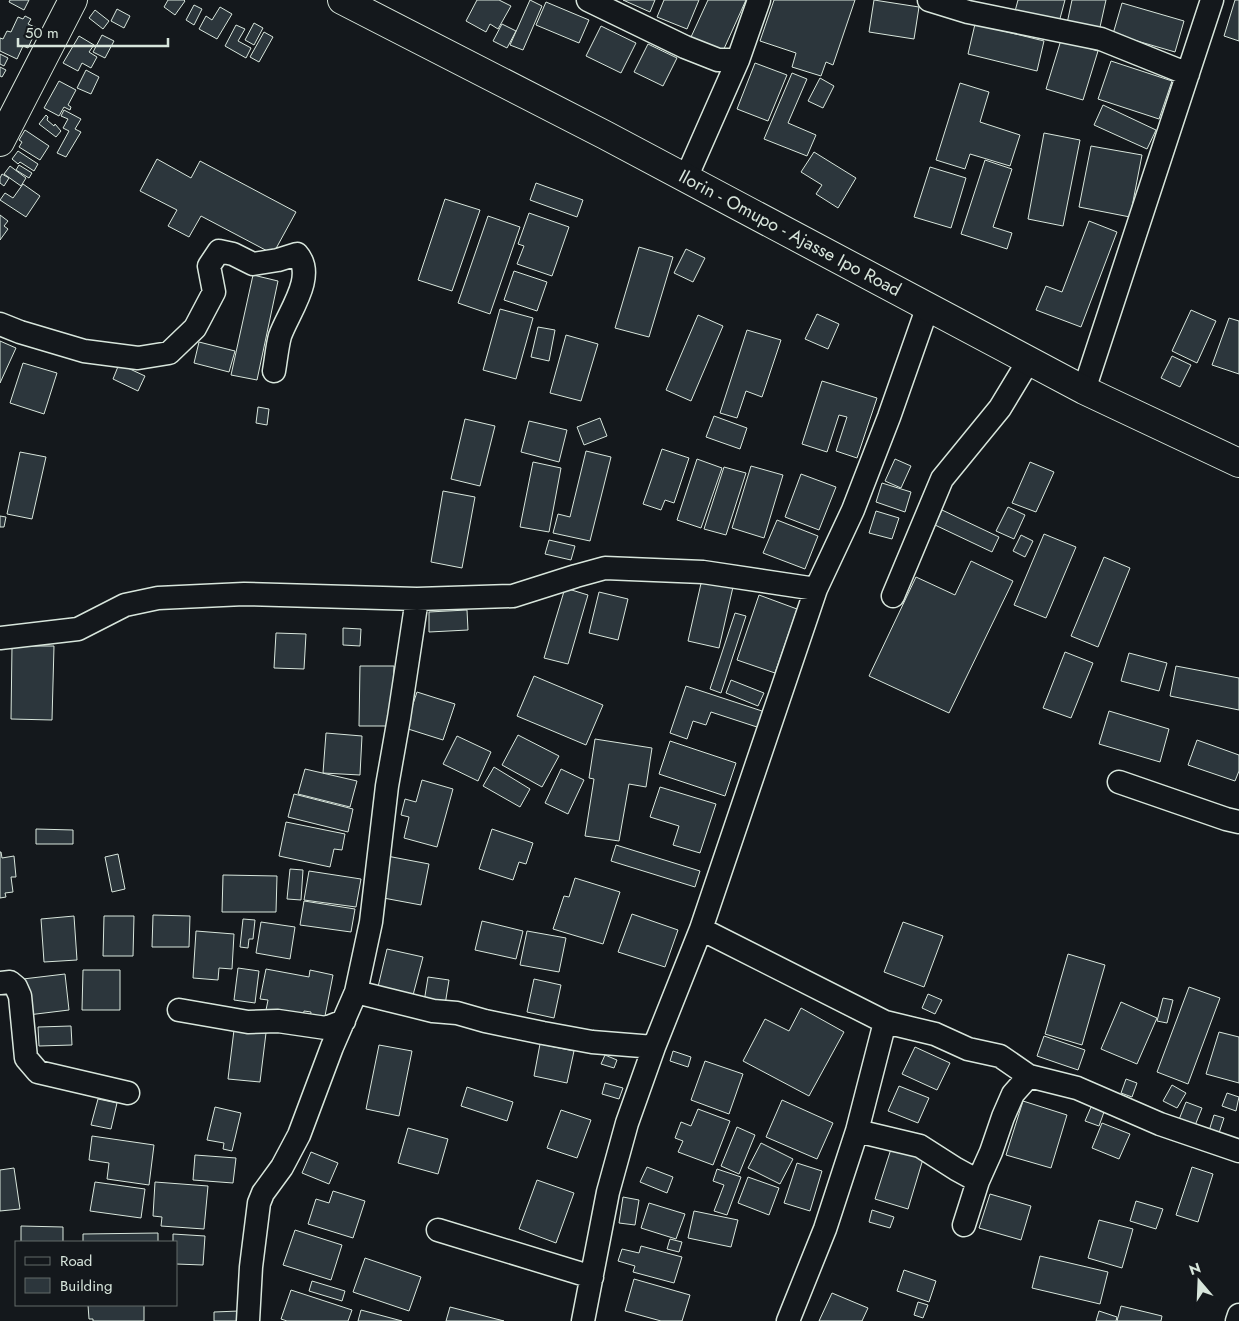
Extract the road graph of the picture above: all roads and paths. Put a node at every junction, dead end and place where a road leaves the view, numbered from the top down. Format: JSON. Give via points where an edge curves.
{"nodes":[{"id":1,"x":72,"y":0,"type":"edge"},
{"id":2,"x":342,"y":0,"type":"edge"},
{"id":3,"x":588,"y":0,"type":"edge"},
{"id":4,"x":759,"y":0,"type":"edge"},
{"id":5,"x":929,"y":0,"type":"edge"},
{"id":6,"x":1212,"y":0,"type":"edge"},
{"id":7,"x":738,"y":60,"type":"junction"},
{"id":8,"x":1188,"y":74,"type":"junction"},
{"id":9,"x":0,"y":142,"type":"edge"},
{"id":10,"x":686,"y":178,"type":"junction"},
{"id":11,"x":928,"y":306,"type":"junction"},
{"id":12,"x":0,"y":324,"type":"edge"},
{"id":13,"x":1029,"y":360,"type":"junction"},
{"id":14,"x":274,"y":371,"type":"dead end"},
{"id":15,"x":1084,"y":390,"type":"junction"},
{"id":16,"x":1239,"y":463,"type":"edge"},
{"id":17,"x":816,"y":589,"type":"junction"},
{"id":18,"x":893,"y":596,"type":"dead end"},
{"id":19,"x":417,"y":599,"type":"junction"},
{"id":20,"x":0,"y":638,"type":"edge"},
{"id":21,"x":1119,"y":782,"type":"dead end"},
{"id":22,"x":1239,"y":822,"type":"edge"},
{"id":23,"x":701,"y":929,"type":"junction"},
{"id":24,"x":0,"y":983,"type":"edge"},
{"id":25,"x":356,"y":992,"type":"junction"},
{"id":26,"x":179,"y":1010,"type":"dead end"},
{"id":27,"x":344,"y":1021,"type":"junction"},
{"id":28,"x":885,"y":1022,"type":"junction"},
{"id":29,"x":654,"y":1047,"type":"junction"},
{"id":30,"x":1029,"y":1076,"type":"junction"},
{"id":31,"x":128,"y":1093,"type":"dead end"},
{"id":32,"x":857,"y":1131,"type":"junction"},
{"id":33,"x":1239,"y":1151,"type":"edge"},
{"id":34,"x":978,"y":1181,"type":"junction"},
{"id":35,"x":964,"y":1225,"type":"dead end"},
{"id":36,"x":438,"y":1230,"type":"dead end"},
{"id":37,"x":592,"y":1277,"type":"junction"},
{"id":38,"x":1239,"y":1315,"type":"edge"},
{"id":39,"x":248,"y":1321,"type":"edge"},
{"id":40,"x":583,"y":1321,"type":"edge"},
{"id":41,"x":788,"y":1321,"type":"edge"},
{"id":42,"x":1237,"y":1321,"type":"edge"}],
"edges":[{"from":1,"to":9,"type":"main road"},
{"from":2,"to":10,"type":"main road","name":"Ilorin - Omupo - Ajasse Ipo Road"},
{"from":3,"to":7,"type":"street","via":[[685,48],[718,60]]},
{"from":4,"to":7,"type":"street"},
{"from":5,"to":8,"type":"street","via":[[968,12],[1101,39]]},
{"from":6,"to":8,"type":"street"},
{"from":7,"to":10,"type":"street"},
{"from":8,"to":15,"type":"street"},
{"from":10,"to":11,"type":"main road","name":"Ilorin - Omupo - Ajasse Ipo Road"},
{"from":11,"to":13,"type":"main road","name":"Ilorin - Omupo - Ajasse Ipo Road"},
{"from":11,"to":17,"type":"street","via":[[853,510]]},
{"from":12,"to":14,"type":"street","via":[[84,352],[138,358],[169,353],[195,328],[214,292],[209,266],[219,251],[253,264],[297,254],[304,278],[280,337]]},
{"from":13,"to":15,"type":"main road","name":"Ilorin - Omupo - Ajasse Ipo Road"},
{"from":13,"to":18,"type":"street","via":[[1000,408],[942,479]]},
{"from":15,"to":16,"type":"main road","name":"Ilorin - Omupo - Ajasse Ipo Road"},
{"from":17,"to":19,"type":"street","via":[[703,572],[605,568],[512,596]]},
{"from":17,"to":23,"type":"street"},
{"from":19,"to":20,"type":"street","via":[[244,594],[158,598],[124,605],[78,629]]},
{"from":19,"to":25,"type":"street","via":[[371,922]]},
{"from":21,"to":22,"type":"street"},
{"from":23,"to":28,"type":"street"},
{"from":23,"to":29,"type":"street"},
{"from":24,"to":31,"type":"street","via":[[10,982],[20,996],[26,1058],[38,1072]]},
{"from":25,"to":27,"type":"street"},
{"from":25,"to":29,"type":"street","via":[[543,1033],[592,1042]]},
{"from":26,"to":27,"type":"street","via":[[248,1022],[326,1028]]},
{"from":27,"to":39,"type":"street","via":[[299,1134],[259,1203]]},
{"from":28,"to":30,"type":"street","via":[[935,1034],[968,1049],[1000,1056]]},
{"from":28,"to":32,"type":"street"},
{"from":29,"to":37,"type":"street","via":[[627,1122],[608,1192]]},
{"from":30,"to":33,"type":"street","via":[[1077,1088],[1160,1124]]},
{"from":30,"to":34,"type":"street","via":[[1013,1094]]},
{"from":32,"to":34,"type":"street","via":[[920,1146]]},
{"from":32,"to":41,"type":"street"},
{"from":34,"to":35,"type":"street"},
{"from":36,"to":37,"type":"street"},
{"from":37,"to":40,"type":"street"},
{"from":38,"to":42,"type":"street"}]}
